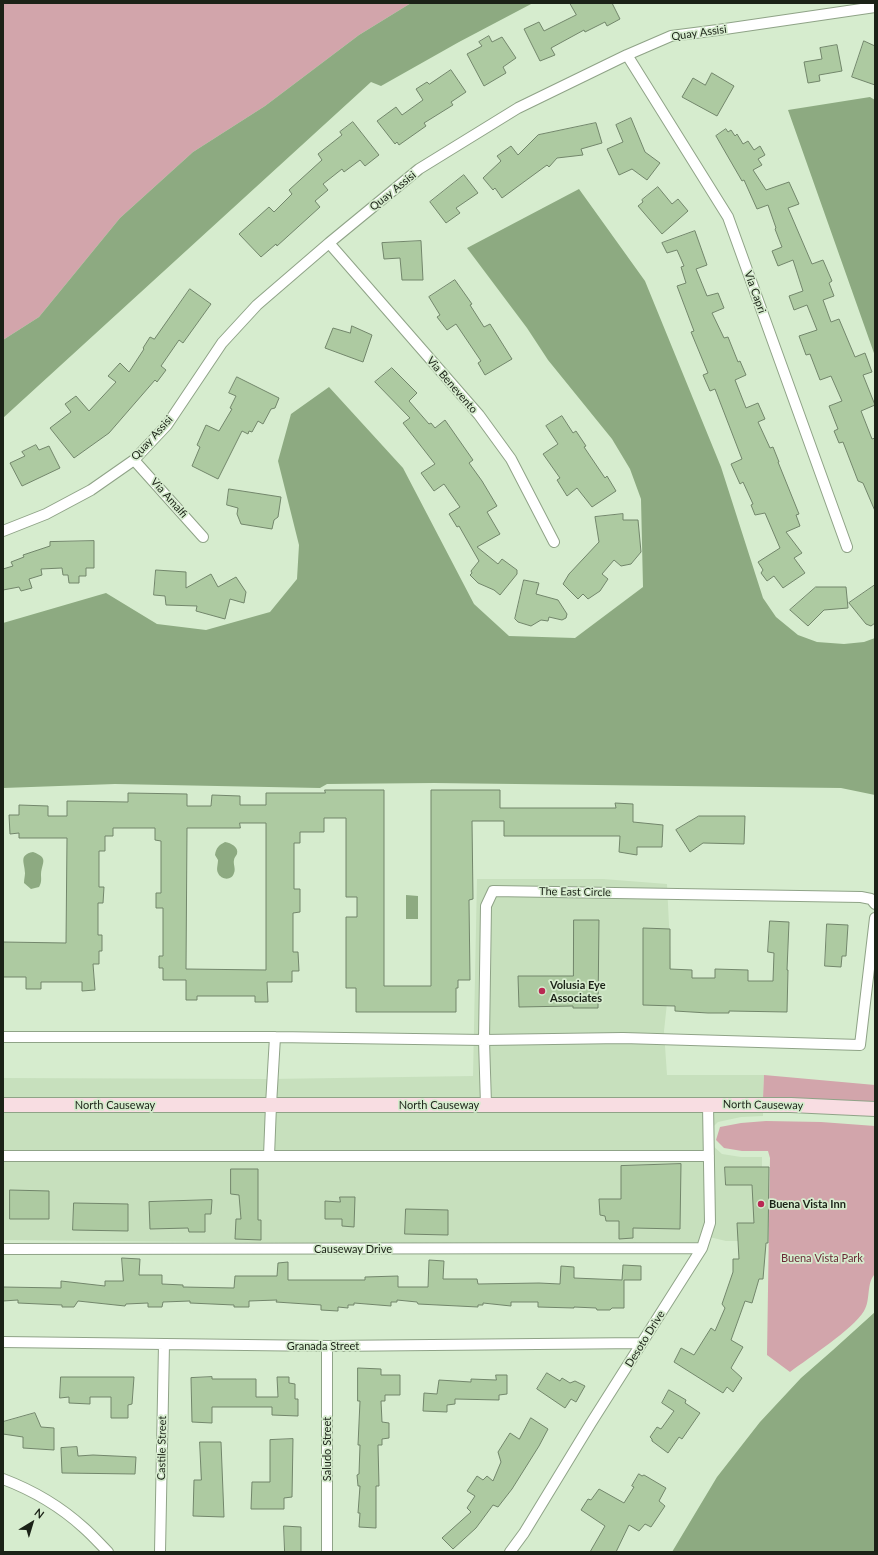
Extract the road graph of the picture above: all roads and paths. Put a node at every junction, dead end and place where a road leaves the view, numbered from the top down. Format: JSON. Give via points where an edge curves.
{"nodes":[{"id":1,"x":875,"y":7,"type":"edge"},
{"id":2,"x":627,"y":54,"type":"junction"},
{"id":3,"x":329,"y":243,"type":"junction"},
{"id":4,"x":134,"y":460,"type":"junction"},
{"id":5,"x":3,"y":531,"type":"edge"},
{"id":6,"x":203,"y":536,"type":"dead end"},
{"id":7,"x":554,"y":542,"type":"dead end"},
{"id":8,"x":846,"y":548,"type":"dead end"},
{"id":9,"x":873,"y":902,"type":"edge"},
{"id":10,"x":875,"y":918,"type":"edge"},
{"id":11,"x":3,"y":1037,"type":"edge"},
{"id":12,"x":275,"y":1037,"type":"junction"},
{"id":13,"x":484,"y":1040,"type":"junction"},
{"id":14,"x":3,"y":1105,"type":"edge"},
{"id":15,"x":270,"y":1105,"type":"junction"},
{"id":16,"x":486,"y":1105,"type":"junction"},
{"id":17,"x":708,"y":1105,"type":"junction"},
{"id":18,"x":875,"y":1109,"type":"edge"},
{"id":19,"x":3,"y":1156,"type":"edge"},
{"id":20,"x":269,"y":1156,"type":"junction"},
{"id":21,"x":709,"y":1156,"type":"junction"},
{"id":22,"x":702,"y":1248,"type":"junction"},
{"id":23,"x":3,"y":1249,"type":"edge"},
{"id":24,"x":3,"y":1342,"type":"edge"},
{"id":25,"x":642,"y":1343,"type":"junction"},
{"id":26,"x":164,"y":1344,"type":"junction"},
{"id":27,"x":327,"y":1346,"type":"junction"},
{"id":28,"x":3,"y":1479,"type":"edge"},
{"id":29,"x":108,"y":1552,"type":"edge"},
{"id":30,"x":160,"y":1552,"type":"edge"},
{"id":31,"x":327,"y":1552,"type":"edge"},
{"id":32,"x":510,"y":1552,"type":"edge"}],
"edges":[{"from":1,"to":2,"type":"street","name":"Quay Assisi","via":[[671,36]]},
{"from":2,"to":3,"type":"street","name":"Quay Assisi","via":[[518,108],[419,169]]},
{"from":2,"to":8,"type":"street","name":"Via Capri","via":[[728,217]]},
{"from":3,"to":4,"type":"street","name":"Quay Assisi","via":[[257,305],[222,343],[167,425]]},
{"from":3,"to":7,"type":"street","name":"Via Benevento","via":[[479,415],[511,459]]},
{"from":4,"to":5,"type":"street","name":"Quay Assisi","via":[[91,490],[46,514]]},
{"from":4,"to":6,"type":"street","name":"Via Amalfi"},
{"from":9,"to":13,"type":"street","name":"The East Circle","via":[[861,897],[493,891],[486,906]]},
{"from":10,"to":13,"type":"street","via":[[860,1045],[623,1038]]},
{"from":11,"to":12,"type":"street"},
{"from":12,"to":13,"type":"street"},
{"from":12,"to":15,"type":"street"},
{"from":13,"to":16,"type":"street","name":"The East Circle"},
{"from":14,"to":15,"type":"main road","name":"North Causeway"},
{"from":15,"to":16,"type":"main road","name":"North Causeway"},
{"from":15,"to":20,"type":"street"},
{"from":16,"to":17,"type":"main road","name":"North Causeway"},
{"from":17,"to":18,"type":"main road","name":"North Causeway"},
{"from":17,"to":21,"type":"street","name":"Desoto Drive"},
{"from":19,"to":20,"type":"street"},
{"from":20,"to":21,"type":"street"},
{"from":21,"to":22,"type":"street","name":"Desoto Drive","via":[[710,1224]]},
{"from":22,"to":23,"type":"street","name":"Causeway Drive"},
{"from":22,"to":25,"type":"street","name":"Desoto Drive"},
{"from":24,"to":26,"type":"street","name":"Granada Street"},
{"from":25,"to":27,"type":"street","name":"Granada Street"},
{"from":25,"to":32,"type":"street","name":"Desoto Drive"},
{"from":26,"to":27,"type":"street","name":"Granada Street"},
{"from":26,"to":30,"type":"street","name":"Castile Street"},
{"from":27,"to":31,"type":"street","name":"Saludo Street"},
{"from":28,"to":29,"type":"street","via":[[20,1485],[51,1503],[84,1528]]}]}
